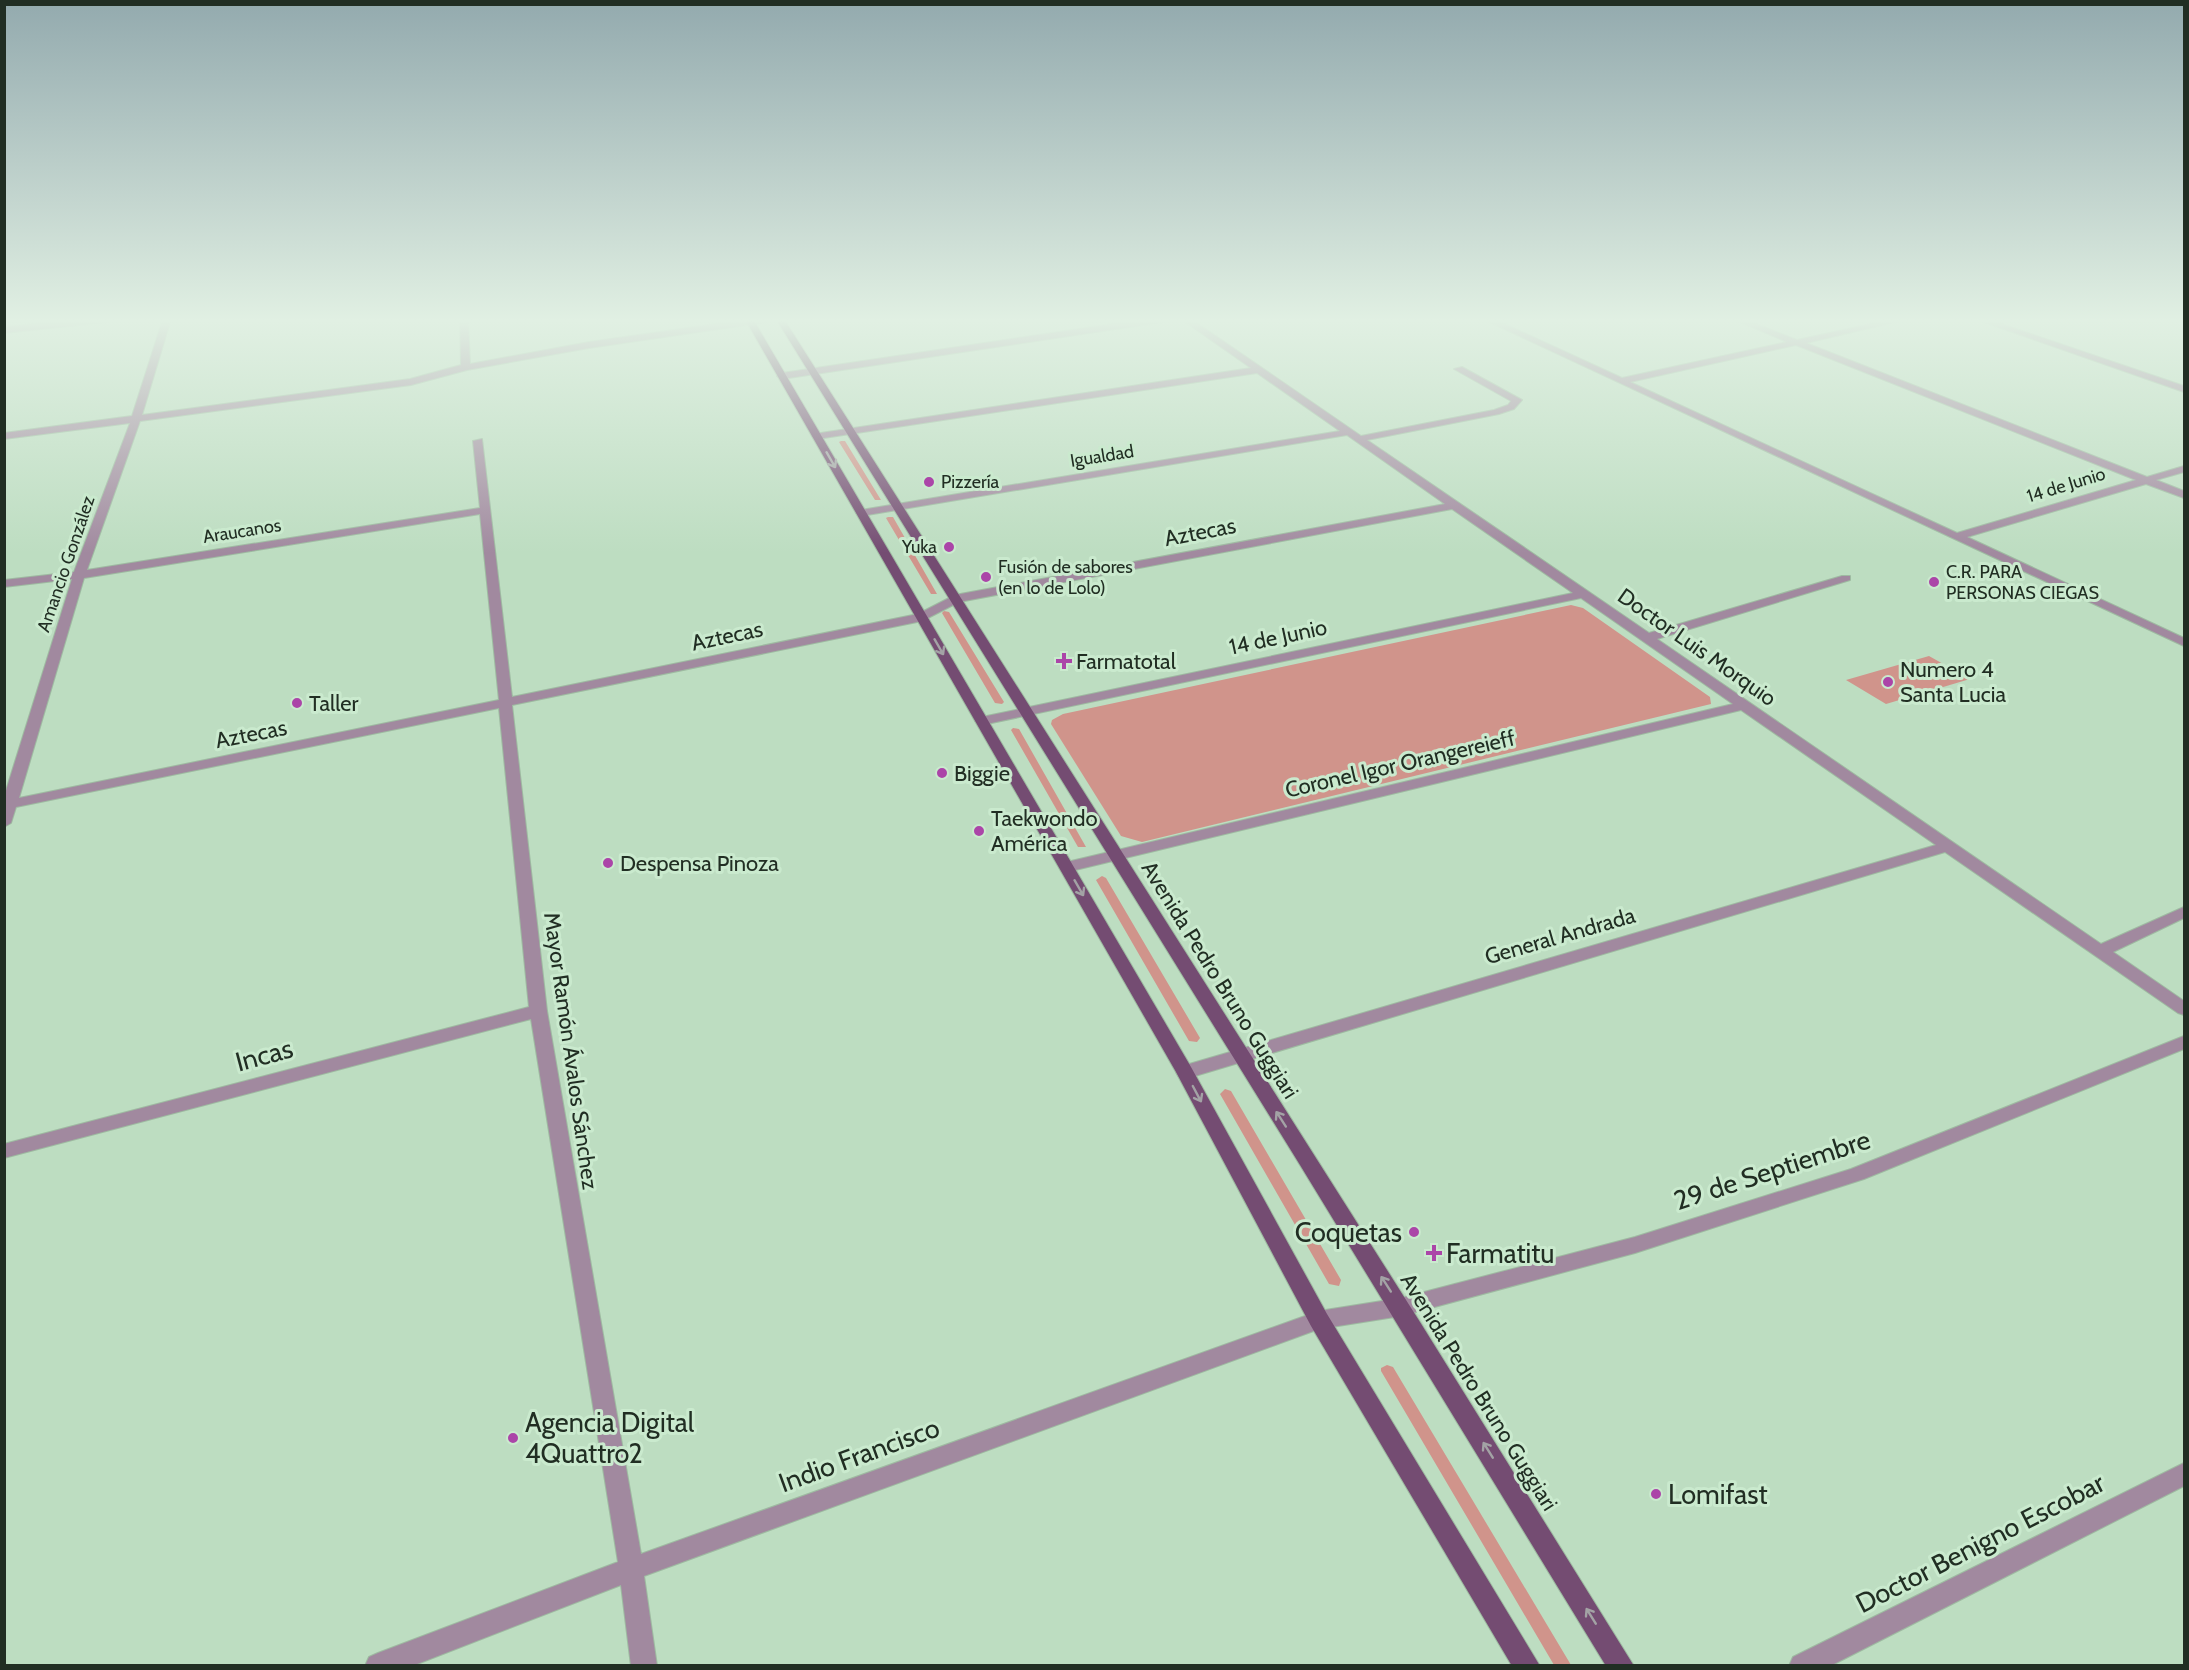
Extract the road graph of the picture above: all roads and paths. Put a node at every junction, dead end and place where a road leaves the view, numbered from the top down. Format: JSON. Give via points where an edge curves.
{"nodes":[{"id":1,"x":143,"y":397,"type":"edge"},
{"id":2,"x":311,"y":397,"type":"edge"},
{"id":3,"x":794,"y":397,"type":"edge"},
{"id":4,"x":829,"y":397,"type":"edge"},
{"id":5,"x":1078,"y":397,"type":"edge"},
{"id":6,"x":1297,"y":397,"type":"edge"},
{"id":7,"x":1511,"y":397,"type":"edge"},
{"id":8,"x":1656,"y":397,"type":"edge"},
{"id":9,"x":1934,"y":397,"type":"edge"},
{"id":10,"x":136,"y":419,"type":"junction"},
{"id":11,"x":850,"y":431,"type":"junction"},
{"id":12,"x":4,"y":436,"type":"edge"},
{"id":13,"x":817,"y":436,"type":"junction"},
{"id":14,"x":1354,"y":436,"type":"junction"},
{"id":15,"x":478,"y":441,"type":"dead end"},
{"id":16,"x":2184,"y":469,"type":"edge"},
{"id":17,"x":2146,"y":480,"type":"junction"},
{"id":18,"x":2184,"y":495,"type":"edge"},
{"id":19,"x":1455,"y":505,"type":"junction"},
{"id":20,"x":897,"y":507,"type":"junction"},
{"id":21,"x":484,"y":510,"type":"junction"},
{"id":22,"x":861,"y":513,"type":"junction"},
{"id":23,"x":1958,"y":536,"type":"junction"},
{"id":24,"x":79,"y":574,"type":"junction"},
{"id":25,"x":1846,"y":578,"type":"dead end"},
{"id":26,"x":4,"y":584,"type":"edge"},
{"id":27,"x":1583,"y":594,"type":"junction"},
{"id":28,"x":955,"y":599,"type":"junction"},
{"id":29,"x":922,"y":617,"type":"junction"},
{"id":30,"x":1647,"y":638,"type":"junction"},
{"id":31,"x":2184,"y":642,"type":"edge"},
{"id":32,"x":505,"y":704,"type":"junction"},
{"id":33,"x":1744,"y":705,"type":"junction"},
{"id":34,"x":1025,"y":712,"type":"junction"},
{"id":35,"x":982,"y":721,"type":"junction"},
{"id":36,"x":7,"y":805,"type":"edge"},
{"id":37,"x":4,"y":823,"type":"edge"},
{"id":38,"x":1948,"y":846,"type":"junction"},
{"id":39,"x":1115,"y":856,"type":"junction"},
{"id":40,"x":1066,"y":867,"type":"junction"},
{"id":41,"x":2184,"y":912,"type":"edge"},
{"id":42,"x":2100,"y":951,"type":"junction"},
{"id":43,"x":2184,"y":1009,"type":"edge"},
{"id":44,"x":538,"y":1011,"type":"junction"},
{"id":45,"x":2184,"y":1042,"type":"edge"},
{"id":46,"x":1240,"y":1056,"type":"junction"},
{"id":47,"x":1185,"y":1072,"type":"junction"},
{"id":48,"x":4,"y":1151,"type":"edge"},
{"id":49,"x":1401,"y":1307,"type":"junction"},
{"id":50,"x":1364,"y":1313,"type":"joint"},
{"id":51,"x":1319,"y":1320,"type":"junction"},
{"id":52,"x":2184,"y":1474,"type":"edge"},
{"id":53,"x":631,"y":1569,"type":"junction"},
{"id":54,"x":378,"y":1665,"type":"edge"},
{"id":55,"x":644,"y":1665,"type":"edge"},
{"id":56,"x":1527,"y":1665,"type":"edge"},
{"id":57,"x":1621,"y":1665,"type":"edge"},
{"id":58,"x":1802,"y":1665,"type":"edge"}],
"edges":[{"from":1,"to":10,"type":"street","name":"Amancio González"},
{"from":2,"to":10,"type":"street"},
{"from":3,"to":13,"type":"main road"},
{"from":4,"to":11,"type":"main road","name":"Avenida Pedro Bruno Guggiari"},
{"from":5,"to":11,"type":"street"},
{"from":6,"to":14,"type":"street","name":"Doctor Luis Morquio"},
{"from":7,"to":14,"type":"street","name":"Igualdad","via":[[1517,400],[1496,412]]},
{"from":8,"to":23,"type":"street"},
{"from":9,"to":17,"type":"street"},
{"from":10,"to":12,"type":"street"},
{"from":10,"to":24,"type":"street","name":"Amancio González"},
{"from":11,"to":13,"type":"street"},
{"from":11,"to":20,"type":"main road","name":"Avenida Pedro Bruno Guggiari"},
{"from":13,"to":22,"type":"main road","one_way":true},
{"from":14,"to":19,"type":"street","name":"Doctor Luis Morquio"},
{"from":14,"to":20,"type":"street","name":"Igualdad"},
{"from":15,"to":21,"type":"street","name":"Mayor Ramón Ávalos Sánchez"},
{"from":16,"to":17,"type":"street","name":"14 de Junio"},
{"from":17,"to":18,"type":"street"},
{"from":17,"to":23,"type":"street","name":"14 de Junio"},
{"from":19,"to":27,"type":"street","name":"Doctor Luis Morquio"},
{"from":19,"to":28,"type":"street","name":"Aztecas"},
{"from":20,"to":22,"type":"street","name":"Igualdad"},
{"from":20,"to":28,"type":"main road","name":"Avenida Pedro Bruno Guggiari"},
{"from":21,"to":24,"type":"street","name":"Araucanos"},
{"from":21,"to":32,"type":"street","name":"Mayor Ramón Ávalos Sánchez"},
{"from":22,"to":29,"type":"main road"},
{"from":23,"to":31,"type":"street"},
{"from":24,"to":26,"type":"street","name":"Araucanos"},
{"from":24,"to":36,"type":"street","name":"Amancio González"},
{"from":25,"to":30,"type":"street"},
{"from":27,"to":30,"type":"street","name":"Doctor Luis Morquio"},
{"from":27,"to":34,"type":"street","name":"14 de Junio"},
{"from":28,"to":29,"type":"street","name":"Aztecas"},
{"from":28,"to":34,"type":"main road","name":"Avenida Pedro Bruno Guggiari"},
{"from":29,"to":32,"type":"street","name":"Aztecas"},
{"from":29,"to":35,"type":"main road","one_way":true},
{"from":30,"to":33,"type":"street","name":"Doctor Luis Morquio"},
{"from":32,"to":36,"type":"street","name":"Aztecas"},
{"from":32,"to":44,"type":"street","name":"Mayor Ramón Ávalos Sánchez"},
{"from":33,"to":38,"type":"street","name":"Doctor Luis Morquio"},
{"from":33,"to":39,"type":"street","name":"Coronel Igor Orangereieff"},
{"from":34,"to":35,"type":"street","name":"14 de Junio"},
{"from":34,"to":39,"type":"main road","name":"Avenida Pedro Bruno Guggiari"},
{"from":35,"to":40,"type":"main road"},
{"from":36,"to":37,"type":"street","name":"Amancio González"},
{"from":38,"to":42,"type":"street","name":"Doctor Luis Morquio"},
{"from":38,"to":46,"type":"street","name":"General Andrada"},
{"from":39,"to":40,"type":"street","name":"Coronel Igor Orangereieff"},
{"from":39,"to":46,"type":"main road","name":"Avenida Pedro Bruno Guggiari"},
{"from":40,"to":47,"type":"main road","one_way":true},
{"from":41,"to":42,"type":"street"},
{"from":42,"to":43,"type":"street","name":"Doctor Luis Morquio"},
{"from":44,"to":48,"type":"street","name":"Incas"},
{"from":44,"to":53,"type":"street","name":"Mayor Ramón Ávalos Sánchez"},
{"from":45,"to":49,"type":"street","name":"29 de Septiembre","via":[[1857,1174],[1635,1245]]},
{"from":46,"to":47,"type":"street","name":"General Andrada"},
{"from":49,"to":46,"type":"main road","name":"Avenida Pedro Bruno Guggiari","one_way":true},
{"from":47,"to":51,"type":"main road","one_way":true},
{"from":49,"to":50,"type":"street","name":"29 de Septiembre"},
{"from":57,"to":49,"type":"main road","name":"Avenida Pedro Bruno Guggiari","one_way":true},
{"from":50,"to":51,"type":"street","name":"Indio Francisco"},
{"from":51,"to":53,"type":"street","name":"Indio Francisco"},
{"from":51,"to":56,"type":"main road"},
{"from":52,"to":58,"type":"street","name":"Doctor Benigno Escobar"},
{"from":53,"to":54,"type":"street","name":"Indio Francisco"},
{"from":53,"to":55,"type":"street","name":"Mayor Ramón Ávalos Sánchez"}]}
